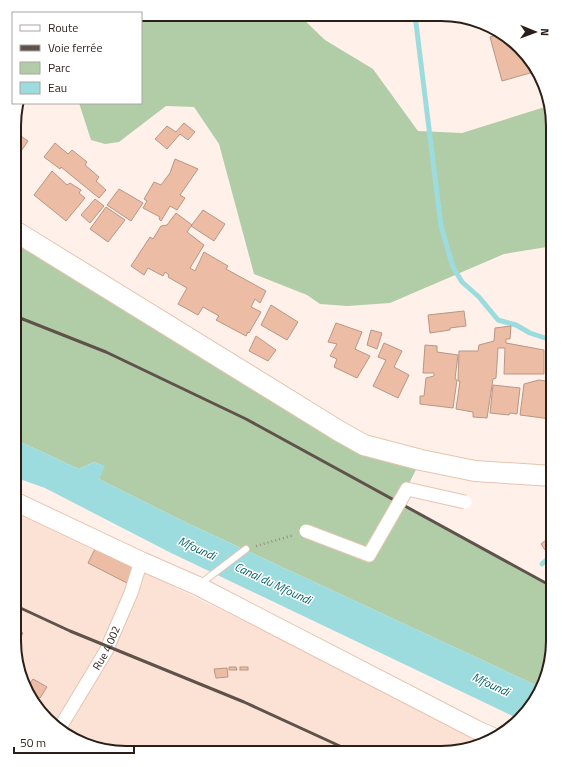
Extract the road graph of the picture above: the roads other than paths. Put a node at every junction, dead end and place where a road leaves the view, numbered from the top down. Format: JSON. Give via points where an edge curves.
{"nodes":[{"id":1,"x":21,"y":235,"type":"edge"},
{"id":2,"x":546,"y":476,"type":"edge"},
{"id":3,"x":465,"y":502,"type":"dead end"},
{"id":4,"x":21,"y":504,"type":"edge"},
{"id":5,"x":306,"y":531,"type":"road end"},
{"id":6,"x":246,"y":549,"type":"road end"},
{"id":7,"x":141,"y":561,"type":"junction"},
{"id":8,"x":202,"y":582,"type":"junction"},
{"id":9,"x":62,"y":724,"type":"edge"},
{"id":10,"x":488,"y":735,"type":"edge"}],
"edges":[{"from":1,"to":2,"type":"main road","via":[[364,445],[475,471]]},
{"from":3,"to":5,"type":"street","bridge":true,"via":[[407,489],[369,555]]},
{"from":4,"to":7,"type":"main road"},
{"from":6,"to":8,"type":"lane"},
{"from":7,"to":8,"type":"main road"},
{"from":7,"to":9,"type":"street","name":"Rue 4.002","via":[[106,652]]},
{"from":8,"to":10,"type":"main road"}]}
